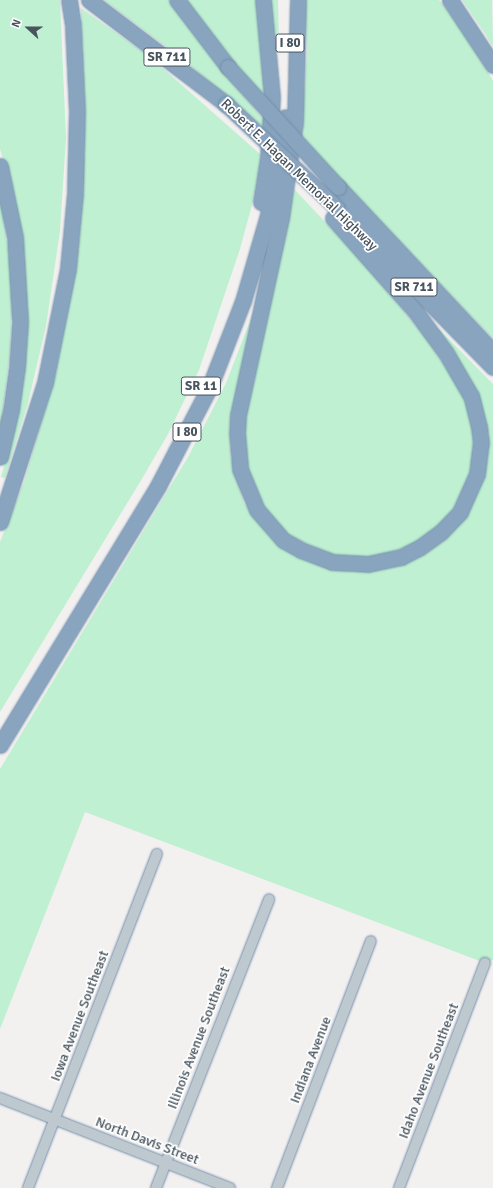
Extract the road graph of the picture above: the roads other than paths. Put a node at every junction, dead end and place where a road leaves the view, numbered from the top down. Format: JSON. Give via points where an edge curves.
{"nodes":[{"id":1,"x":69,"y":0,"type":"edge"},
{"id":2,"x":90,"y":0,"type":"edge"},
{"id":3,"x":177,"y":0,"type":"edge"},
{"id":4,"x":263,"y":0,"type":"edge"},
{"id":5,"x":290,"y":0,"type":"edge"},
{"id":6,"x":298,"y":0,"type":"edge"},
{"id":7,"x":450,"y":0,"type":"edge"},
{"id":8,"x":493,"y":65,"type":"edge"},
{"id":9,"x":0,"y":166,"type":"edge"},
{"id":10,"x":335,"y":213,"type":"junction"},
{"id":11,"x":493,"y":352,"type":"edge"},
{"id":12,"x":493,"y":367,"type":"edge"},
{"id":13,"x":0,"y":457,"type":"edge"},
{"id":14,"x":0,"y":522,"type":"edge"},
{"id":15,"x":0,"y":728,"type":"edge"},
{"id":16,"x":0,"y":745,"type":"edge"},
{"id":17,"x":157,"y":854,"type":"dead end"},
{"id":18,"x":269,"y":899,"type":"dead end"},
{"id":19,"x":371,"y":941,"type":"dead end"},
{"id":20,"x":485,"y":963,"type":"dead end"},
{"id":21,"x":0,"y":1098,"type":"edge"},
{"id":22,"x":55,"y":1120,"type":"junction"},
{"id":23,"x":166,"y":1163,"type":"junction"},
{"id":24,"x":28,"y":1188,"type":"edge"},
{"id":25,"x":156,"y":1188,"type":"edge"},
{"id":26,"x":230,"y":1188,"type":"edge"},
{"id":27,"x":277,"y":1188,"type":"edge"},
{"id":28,"x":399,"y":1188,"type":"edge"}],
"edges":[{"from":1,"to":14,"type":"highway","via":[[73,24],[77,118],[75,193],[68,269],[45,383]]},
{"from":2,"to":10,"type":"highway","name":"Robert E. Hagan Memorial Highway","number":"SR 711","bridge":true,"via":[[226,104],[285,158]]},
{"from":3,"to":11,"type":"highway","bridge":true,"via":[[228,67]]},
{"from":4,"to":15,"type":"highway","number":"SR 11","via":[[272,97],[268,158],[259,213],[232,306],[203,381],[165,455]]},
{"from":5,"to":16,"type":"highway","number":"I 80","via":[[288,85],[276,180],[243,301],[222,358],[158,486]]},
{"from":6,"to":10,"type":"highway","via":[[298,70],[294,129],[281,218],[238,415],[240,469],[257,510],[283,540],[332,562],[368,564],[401,557],[419,548],[445,529],[460,512],[477,474],[481,443],[471,396],[446,353]]},
{"from":7,"to":8,"type":"highway"},
{"from":9,"to":13,"type":"highway","via":[[15,237],[20,322],[18,367]]},
{"from":10,"to":12,"type":"highway","name":"Robert E. Hagan Memorial Highway","number":"SR 711"},
{"from":17,"to":22,"type":"street","name":"Iowa Avenue Southeast"},
{"from":18,"to":23,"type":"street","name":"Illinois Avenue Southeast"},
{"from":19,"to":27,"type":"street","name":"Indiana Avenue"},
{"from":20,"to":28,"type":"street","name":"Idaho Avenue Southeast"},
{"from":21,"to":22,"type":"street","name":"North Davis Street"},
{"from":22,"to":23,"type":"street","name":"North Davis Street"},
{"from":22,"to":24,"type":"street","name":"Iowa Avenue Southeast"},
{"from":23,"to":25,"type":"street","name":"Illinois Avenue Southeast"},
{"from":23,"to":26,"type":"street","name":"North Davis Street"}]}
